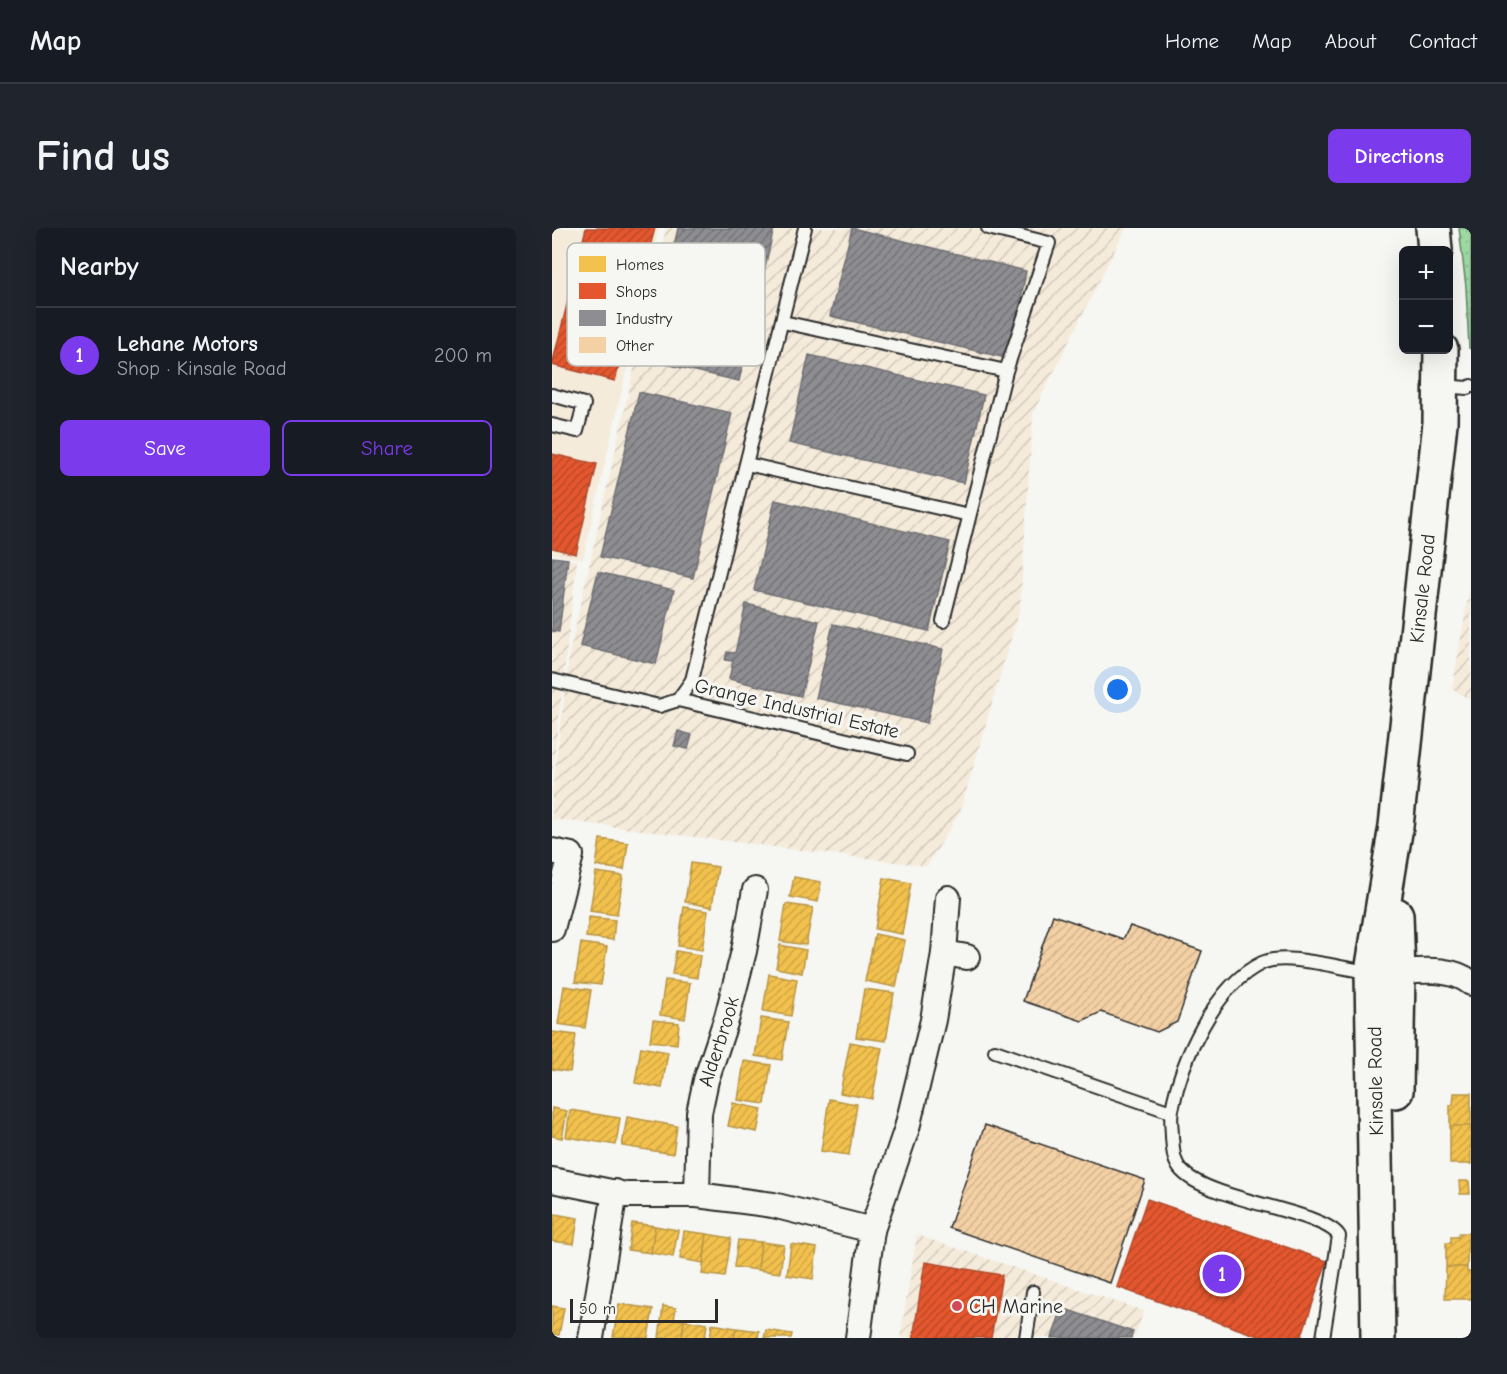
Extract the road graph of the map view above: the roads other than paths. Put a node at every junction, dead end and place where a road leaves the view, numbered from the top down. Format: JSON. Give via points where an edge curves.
{"nodes":[{"id":1,"x":805,"y":228,"type":"edge"},
{"id":2,"x":988,"y":228,"type":"edge"},
{"id":3,"x":1433,"y":228,"type":"edge"},
{"id":4,"x":1435,"y":246,"type":"edge"},
{"id":5,"x":783,"y":321,"type":"junction"},
{"id":6,"x":1443,"y":354,"type":"edge"},
{"id":7,"x":1006,"y":371,"type":"junction"},
{"id":8,"x":1456,"y":386,"type":"edge"},
{"id":9,"x":552,"y":395,"type":"edge"},
{"id":10,"x":552,"y":425,"type":"edge"},
{"id":11,"x":747,"y":464,"type":"junction"},
{"id":12,"x":969,"y":515,"type":"junction"},
{"id":13,"x":943,"y":621,"type":"dead end"},
{"id":14,"x":557,"y":680,"type":"edge"},
{"id":15,"x":678,"y":700,"type":"junction"},
{"id":16,"x":907,"y":754,"type":"dead end"},
{"id":17,"x":552,"y":851,"type":"edge"},
{"id":18,"x":755,"y":890,"type":"dead end"},
{"id":19,"x":948,"y":898,"type":"dead end"},
{"id":20,"x":552,"y":929,"type":"edge"},
{"id":21,"x":944,"y":953,"type":"junction"},
{"id":22,"x":967,"y":957,"type":"dead end"},
{"id":23,"x":1385,"y":972,"type":"junction"},
{"id":24,"x":1471,"y":983,"type":"edge"},
{"id":25,"x":996,"y":1051,"type":"dead end"},
{"id":26,"x":1171,"y":1112,"type":"junction"},
{"id":27,"x":552,"y":1180,"type":"edge"},
{"id":28,"x":615,"y":1192,"type":"junction"},
{"id":29,"x":697,"y":1195,"type":"junction"},
{"id":30,"x":872,"y":1230,"type":"junction"},
{"id":31,"x":1033,"y":1292,"type":"dead end"},
{"id":32,"x":591,"y":1338,"type":"edge"},
{"id":33,"x":858,"y":1338,"type":"edge"},
{"id":34,"x":1026,"y":1338,"type":"edge"},
{"id":35,"x":1323,"y":1338,"type":"edge"},
{"id":36,"x":1378,"y":1338,"type":"edge"},
{"id":37,"x":1401,"y":1338,"type":"edge"}],
"edges":[{"from":1,"to":5,"type":"lane","name":"Grange Industrial Estate"},
{"from":2,"to":7,"type":"lane","via":[[1049,243]]},
{"from":3,"to":4,"type":"highway"},
{"from":5,"to":7,"type":"lane"},
{"from":5,"to":11,"type":"lane","name":"Grange Industrial Estate"},
{"from":6,"to":8,"type":"highway","name":"Kinsale Road"},
{"from":7,"to":12,"type":"lane"},
{"from":8,"to":23,"type":"highway","name":"Kinsale Road","via":[[1440,423],[1395,826]]},
{"from":9,"to":10,"type":"lane","via":[[584,404],[577,431]]},
{"from":11,"to":12,"type":"lane"},
{"from":11,"to":15,"type":"lane","name":"Grange Industrial Estate","via":[[692,680]]},
{"from":12,"to":13,"type":"lane"},
{"from":14,"to":15,"type":"lane","name":"Grange Industrial Estate","via":[[659,706]]},
{"from":15,"to":16,"type":"lane","name":"Grange Industrial Estate"},
{"from":17,"to":20,"type":"street","via":[[571,855]]},
{"from":18,"to":29,"type":"street","name":"Alderbrook","via":[[744,951],[699,1113]]},
{"from":19,"to":21,"type":"street"},
{"from":21,"to":22,"type":"street"},
{"from":21,"to":30,"type":"street","via":[[933,1020],[907,1128]]},
{"from":23,"to":24,"type":"street","via":[[1439,972]]},
{"from":23,"to":26,"type":"lane","via":[[1347,970],[1293,958],[1263,962],[1239,979],[1218,1002],[1181,1074]]},
{"from":23,"to":36,"type":"highway","name":"Kinsale Road"},
{"from":23,"to":37,"type":"highway","name":"Kinsale Road","via":[[1396,1112]]},
{"from":25,"to":26,"type":"lane"},
{"from":26,"to":35,"type":"lane","via":[[1176,1163],[1197,1183],[1335,1230],[1339,1236]]},
{"from":27,"to":28,"type":"street"},
{"from":28,"to":29,"type":"street"},
{"from":28,"to":32,"type":"street"},
{"from":29,"to":30,"type":"street","via":[[773,1205]]},
{"from":30,"to":33,"type":"street"},
{"from":31,"to":34,"type":"lane"}]}
